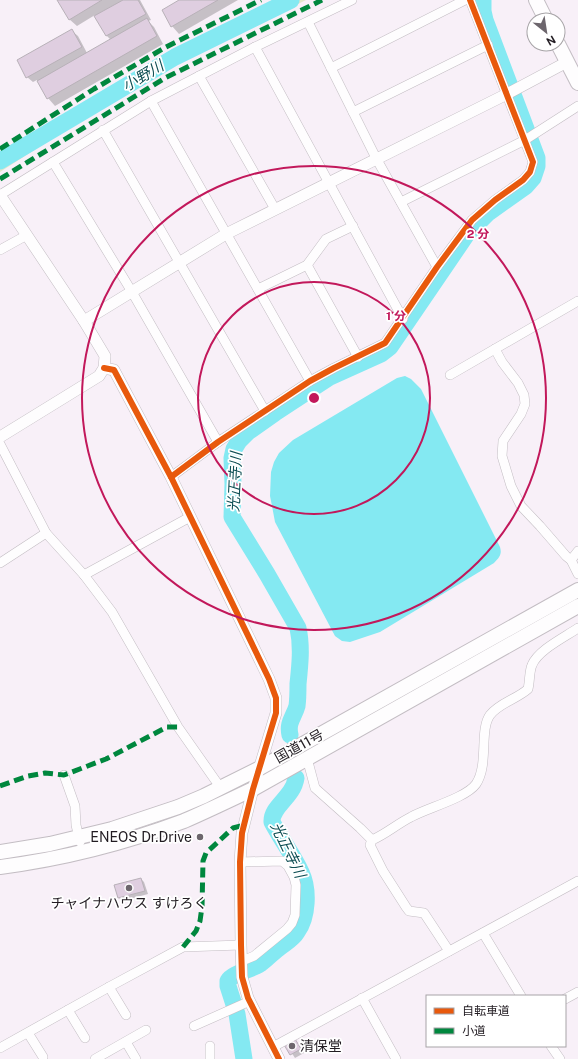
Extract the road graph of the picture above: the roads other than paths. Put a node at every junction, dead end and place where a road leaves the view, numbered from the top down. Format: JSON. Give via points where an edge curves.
{"nodes":[{"id":1,"x":352,"y":0,"type":"edge"},
{"id":2,"x":465,"y":0,"type":"edge"},
{"id":3,"x":470,"y":0,"type":"edge"},
{"id":4,"x":536,"y":0,"type":"edge"},
{"id":5,"x":542,"y":12,"type":"edge"},
{"id":6,"x":308,"y":22,"type":"junction"},
{"id":7,"x":488,"y":45,"type":"junction"},
{"id":8,"x":255,"y":46,"type":"junction"},
{"id":9,"x":562,"y":52,"type":"edge"},
{"id":10,"x":567,"y":62,"type":"junction"},
{"id":11,"x":331,"y":68,"type":"junction"},
{"id":12,"x":199,"y":76,"type":"junction"},
{"id":13,"x":578,"y":83,"type":"edge"},
{"id":14,"x":507,"y":94,"type":"junction"},
{"id":15,"x":151,"y":101,"type":"junction"},
{"id":16,"x":578,"y":106,"type":"edge"},
{"id":17,"x":353,"y":112,"type":"junction"},
{"id":18,"x":103,"y":130,"type":"junction"},
{"id":19,"x":525,"y":140,"type":"junction"},
{"id":20,"x":376,"y":158,"type":"junction"},
{"id":21,"x":53,"y":162,"type":"junction"},
{"id":22,"x":329,"y":182,"type":"junction"},
{"id":23,"x":0,"y":195,"type":"edge"},
{"id":24,"x":401,"y":202,"type":"junction"},
{"id":25,"x":275,"y":210,"type":"junction"},
{"id":26,"x":353,"y":226,"type":"junction"},
{"id":27,"x":226,"y":234,"type":"junction"},
{"id":28,"x":27,"y":235,"type":"junction"},
{"id":29,"x":0,"y":250,"type":"edge"},
{"id":30,"x":180,"y":263,"type":"junction"},
{"id":31,"x":306,"y":265,"type":"junction"},
{"id":32,"x":437,"y":267,"type":"junction"},
{"id":33,"x":258,"y":289,"type":"junction"},
{"id":34,"x":132,"y":292,"type":"junction"},
{"id":35,"x":578,"y":301,"type":"edge"},
{"id":36,"x":403,"y":319,"type":"junction"},
{"id":37,"x":84,"y":321,"type":"junction"},
{"id":38,"x":495,"y":349,"type":"junction"},
{"id":39,"x":358,"y":357,"type":"junction"},
{"id":40,"x":104,"y":368,"type":"junction"},
{"id":41,"x":450,"y":375,"type":"dead end"},
{"id":42,"x":310,"y":381,"type":"junction"},
{"id":43,"x":265,"y":411,"type":"junction"},
{"id":44,"x":0,"y":437,"type":"edge"},
{"id":45,"x":218,"y":442,"type":"junction"},
{"id":46,"x":0,"y":444,"type":"edge"},
{"id":47,"x":171,"y":477,"type":"junction"},
{"id":48,"x":190,"y":517,"type":"junction"},
{"id":49,"x":46,"y":533,"type":"junction"},
{"id":50,"x":578,"y":551,"type":"edge"},
{"id":51,"x":571,"y":560,"type":"junction"},
{"id":52,"x":0,"y":563,"type":"edge"},
{"id":53,"x":578,"y":574,"type":"edge"},
{"id":54,"x":84,"y":575,"type":"junction"},
{"id":55,"x":578,"y":590,"type":"edge"},
{"id":56,"x":578,"y":606,"type":"edge"},
{"id":57,"x":578,"y":628,"type":"edge"},
{"id":58,"x":307,"y":758,"type":"junction"},
{"id":59,"x":260,"y":768,"type":"junction"},
{"id":60,"x":64,"y":775,"type":"dead end"},
{"id":61,"x":220,"y":787,"type":"junction"},
{"id":62,"x":253,"y":789,"type":"junction"},
{"id":63,"x":372,"y":840,"type":"junction"},
{"id":64,"x":80,"y":844,"type":"junction"},
{"id":65,"x":0,"y":852,"type":"edge"},
{"id":66,"x":240,"y":862,"type":"junction"},
{"id":67,"x":0,"y":866,"type":"edge"},
{"id":68,"x":578,"y":881,"type":"edge"},
{"id":69,"x":483,"y":933,"type":"junction"},
{"id":70,"x":241,"y":945,"type":"junction"},
{"id":71,"x":449,"y":951,"type":"junction"},
{"id":72,"x":242,"y":968,"type":"junction"},
{"id":73,"x":109,"y":987,"type":"junction"},
{"id":74,"x":578,"y":992,"type":"edge"},
{"id":75,"x":520,"y":995,"type":"edge"},
{"id":76,"x":362,"y":998,"type":"junction"},
{"id":77,"x":566,"y":998,"type":"edge"},
{"id":78,"x":250,"y":1001,"type":"junction"},
{"id":79,"x":68,"y":1010,"type":"junction"},
{"id":80,"x":126,"y":1016,"type":"dead end"},
{"id":81,"x":194,"y":1026,"type":"dead end"},
{"id":82,"x":146,"y":1030,"type":"dead end"},
{"id":83,"x":28,"y":1033,"type":"junction"},
{"id":84,"x":85,"y":1038,"type":"dead end"},
{"id":85,"x":126,"y":1042,"type":"junction"},
{"id":86,"x":210,"y":1046,"type":"dead end"},
{"id":87,"x":552,"y":1047,"type":"edge"},
{"id":88,"x":0,"y":1048,"type":"edge"},
{"id":89,"x":273,"y":1048,"type":"junction"},
{"id":90,"x":43,"y":1057,"type":"dead end"},
{"id":91,"x":95,"y":1059,"type":"edge"},
{"id":92,"x":136,"y":1059,"type":"edge"},
{"id":93,"x":210,"y":1059,"type":"edge"},
{"id":94,"x":279,"y":1059,"type":"edge"},
{"id":95,"x":396,"y":1059,"type":"edge"},
{"id":96,"x":560,"y":1059,"type":"edge"}],
"edges":[{"from":1,"to":6,"type":"street"},
{"from":2,"to":11,"type":"street"},
{"from":3,"to":7,"type":"street"},
{"from":4,"to":5,"type":"main road"},
{"from":6,"to":8,"type":"street"},
{"from":6,"to":11,"type":"street"},
{"from":7,"to":14,"type":"street"},
{"from":7,"to":17,"type":"street"},
{"from":8,"to":12,"type":"street"},
{"from":8,"to":22,"type":"street"},
{"from":9,"to":10,"type":"main road"},
{"from":10,"to":13,"type":"main road"},
{"from":10,"to":14,"type":"street"},
{"from":11,"to":17,"type":"street"},
{"from":12,"to":15,"type":"street"},
{"from":12,"to":25,"type":"street"},
{"from":14,"to":19,"type":"street"},
{"from":14,"to":20,"type":"street"},
{"from":15,"to":18,"type":"street"},
{"from":15,"to":27,"type":"street"},
{"from":16,"to":19,"type":"street"},
{"from":17,"to":20,"type":"street"},
{"from":18,"to":21,"type":"street"},
{"from":18,"to":30,"type":"street"},
{"from":19,"to":24,"type":"street"},
{"from":19,"to":32,"type":"street","via":[[533,162],[530,172],[472,220]]},
{"from":20,"to":22,"type":"street"},
{"from":20,"to":24,"type":"street"},
{"from":21,"to":23,"type":"street"},
{"from":21,"to":34,"type":"street"},
{"from":22,"to":25,"type":"street"},
{"from":22,"to":26,"type":"street"},
{"from":23,"to":28,"type":"street"},
{"from":24,"to":32,"type":"street"},
{"from":25,"to":27,"type":"street"},
{"from":26,"to":31,"type":"street","via":[[326,239]]},
{"from":26,"to":36,"type":"street"},
{"from":27,"to":30,"type":"street"},
{"from":27,"to":33,"type":"street"},
{"from":28,"to":29,"type":"street"},
{"from":28,"to":37,"type":"street"},
{"from":30,"to":34,"type":"street"},
{"from":30,"to":43,"type":"street"},
{"from":31,"to":33,"type":"street"},
{"from":31,"to":39,"type":"street"},
{"from":32,"to":36,"type":"street"},
{"from":33,"to":42,"type":"street"},
{"from":34,"to":37,"type":"street"},
{"from":34,"to":45,"type":"street"},
{"from":35,"to":38,"type":"street"},
{"from":36,"to":39,"type":"street","via":[[385,343]]},
{"from":37,"to":40,"type":"street","via":[[105,356]]},
{"from":38,"to":41,"type":"street"},
{"from":38,"to":51,"type":"street","via":[[524,395],[525,404],[521,414],[503,441],[502,456],[511,486],[521,506]]},
{"from":39,"to":42,"type":"street"},
{"from":40,"to":44,"type":"street","via":[[99,376]]},
{"from":40,"to":47,"type":"street","via":[[114,370]]},
{"from":42,"to":43,"type":"street"},
{"from":43,"to":45,"type":"street"},
{"from":45,"to":47,"type":"street"},
{"from":46,"to":49,"type":"street"},
{"from":47,"to":48,"type":"street"},
{"from":48,"to":54,"type":"street"},
{"from":48,"to":59,"type":"street","via":[[276,698],[276,713]]},
{"from":49,"to":52,"type":"street"},
{"from":49,"to":54,"type":"street"},
{"from":50,"to":51,"type":"street"},
{"from":51,"to":53,"type":"street"},
{"from":54,"to":61,"type":"street","via":[[112,612],[178,726]]},
{"from":55,"to":59,"type":"main road","name":"国道11号"},
{"from":56,"to":58,"type":"main road","name":"国道11号"},
{"from":57,"to":63,"type":"street","via":[[539,654],[530,669],[528,689],[489,716],[482,773],[475,786],[461,795],[412,816]]},
{"from":58,"to":62,"type":"main road","name":"国道11号"},
{"from":58,"to":63,"type":"street","via":[[315,788]]},
{"from":59,"to":61,"type":"main road","name":"国道11号"},
{"from":59,"to":62,"type":"street"},
{"from":60,"to":64,"type":"street","via":[[75,806]]},
{"from":61,"to":64,"type":"main road","name":"国道11号","via":[[178,807],[112,829]]},
{"from":62,"to":64,"type":"main road","name":"国道11号","via":[[183,821],[116,843]]},
{"from":62,"to":66,"type":"street","via":[[242,833]]},
{"from":63,"to":71,"type":"street","via":[[370,845],[383,871],[406,907],[410,911],[424,913]]},
{"from":64,"to":65,"type":"main road","name":"国道11号","via":[[50,844]]},
{"from":64,"to":67,"type":"main road","name":"国道11号","via":[[49,859]]},
{"from":66,"to":70,"type":"street"},
{"from":66,"to":72,"type":"street","via":[[282,861],[288,866],[296,885],[295,915],[292,923]]},
{"from":68,"to":69,"type":"street"},
{"from":69,"to":71,"type":"street"},
{"from":69,"to":75,"type":"street"},
{"from":70,"to":72,"type":"street"},
{"from":70,"to":73,"type":"street","via":[[183,947]]},
{"from":71,"to":76,"type":"street"},
{"from":72,"to":78,"type":"street"},
{"from":73,"to":79,"type":"street"},
{"from":73,"to":80,"type":"street"},
{"from":74,"to":77,"type":"street"},
{"from":76,"to":89,"type":"street"},
{"from":76,"to":95,"type":"street"},
{"from":78,"to":81,"type":"street"},
{"from":78,"to":89,"type":"street"},
{"from":79,"to":83,"type":"street"},
{"from":79,"to":84,"type":"street"},
{"from":82,"to":85,"type":"street"},
{"from":83,"to":88,"type":"street"},
{"from":83,"to":90,"type":"street"},
{"from":85,"to":91,"type":"street"},
{"from":85,"to":92,"type":"street"},
{"from":86,"to":93,"type":"street"},
{"from":87,"to":96,"type":"street"},
{"from":89,"to":94,"type":"street"}]}
